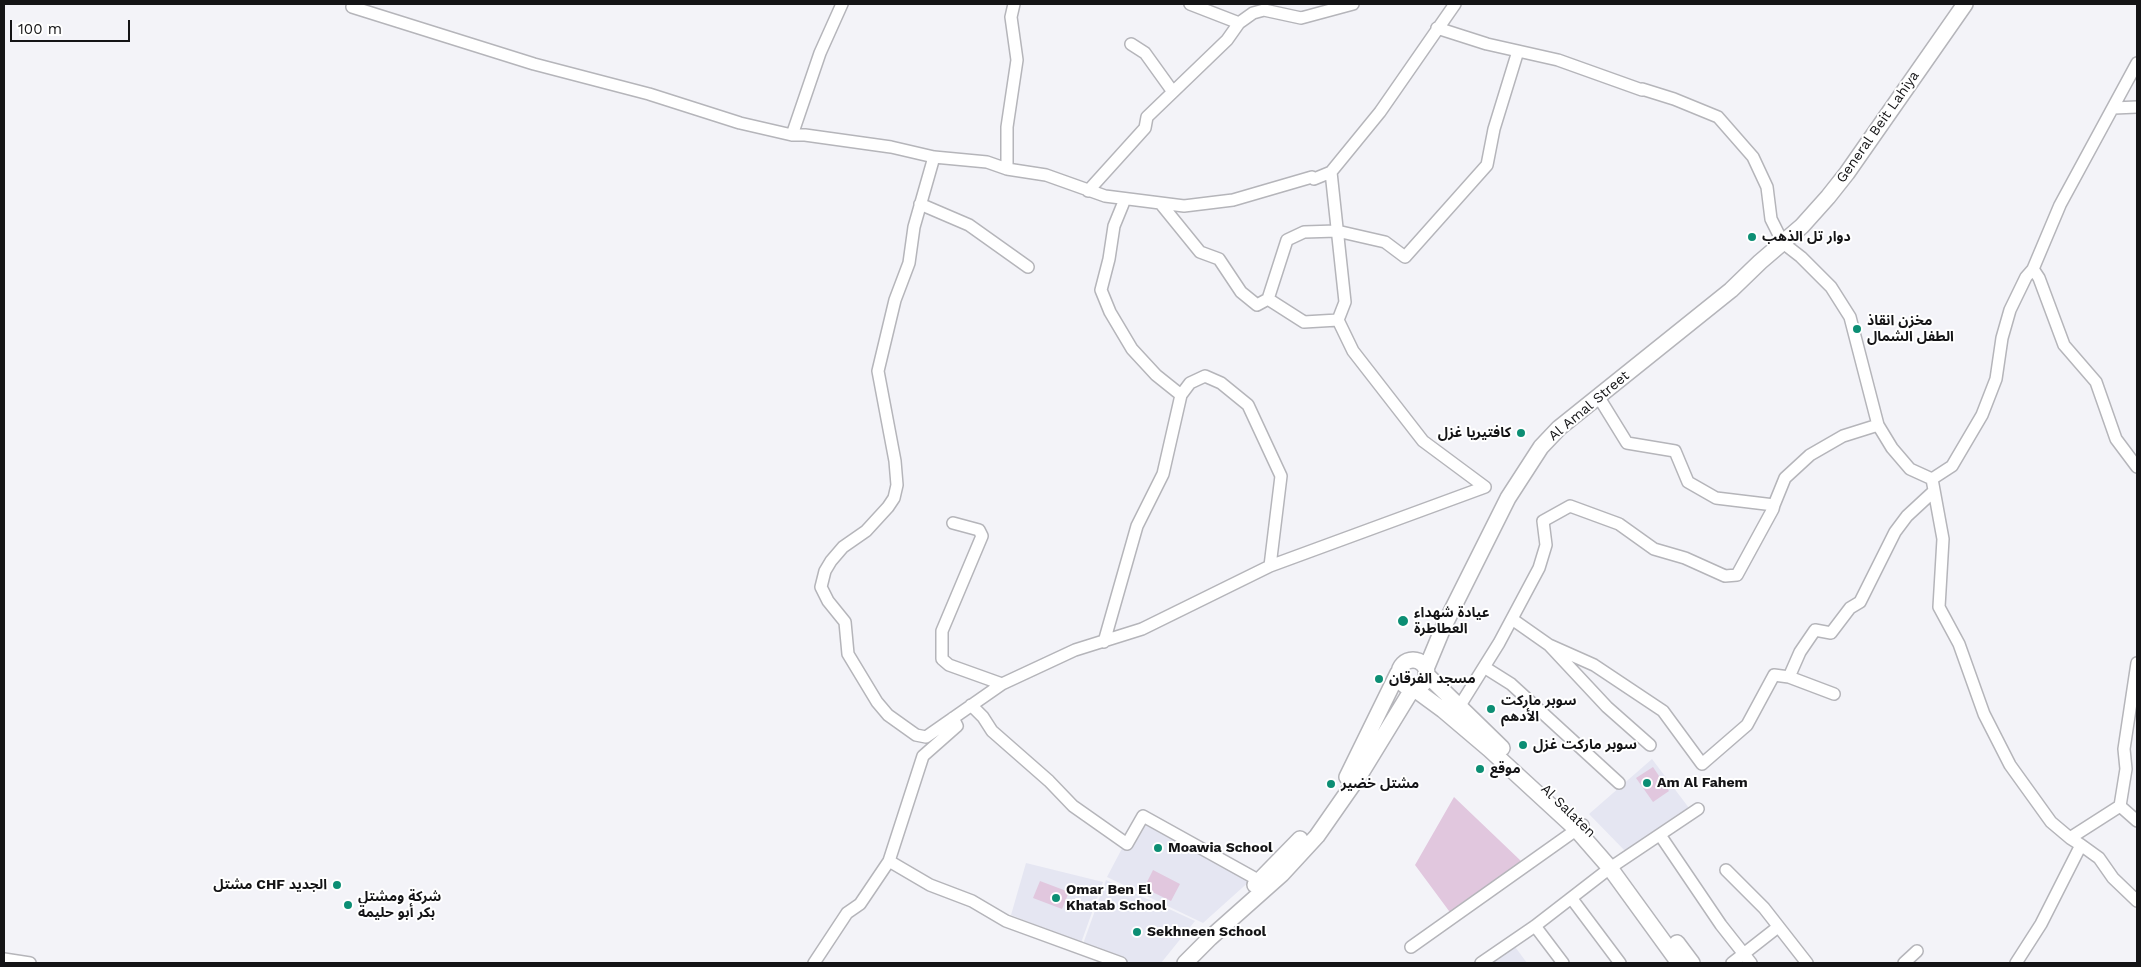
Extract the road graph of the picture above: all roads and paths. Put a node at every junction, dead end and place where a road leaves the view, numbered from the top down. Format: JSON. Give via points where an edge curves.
{"nodes":[{"id":1,"x":842,"y":4,"type":"edge"},
{"id":2,"x":1014,"y":4,"type":"edge"},
{"id":3,"x":1190,"y":4,"type":"edge"},
{"id":4,"x":1353,"y":4,"type":"edge"},
{"id":5,"x":1454,"y":4,"type":"edge"},
{"id":6,"x":1965,"y":4,"type":"edge"},
{"id":7,"x":1264,"y":7,"type":"edge"},
{"id":8,"x":352,"y":8,"type":"dead end"},
{"id":9,"x":1239,"y":23,"type":"junction"},
{"id":10,"x":1437,"y":28,"type":"junction"},
{"id":11,"x":1131,"y":44,"type":"dead end"},
{"id":12,"x":1518,"y":51,"type":"junction"},
{"id":13,"x":2137,"y":63,"type":"edge"},
{"id":14,"x":1173,"y":92,"type":"junction"},
{"id":15,"x":2137,"y":107,"type":"edge"},
{"id":16,"x":2114,"y":108,"type":"junction"},
{"id":17,"x":792,"y":135,"type":"junction"},
{"id":18,"x":934,"y":157,"type":"junction"},
{"id":19,"x":1007,"y":169,"type":"junction"},
{"id":20,"x":1331,"y":172,"type":"junction"},
{"id":21,"x":1088,"y":190,"type":"junction"},
{"id":22,"x":1124,"y":199,"type":"junction"},
{"id":23,"x":920,"y":204,"type":"junction"},
{"id":24,"x":1161,"y":204,"type":"junction"},
{"id":25,"x":1337,"y":231,"type":"junction"},
{"id":26,"x":1783,"y":243,"type":"junction"},
{"id":27,"x":1028,"y":267,"type":"dead end"},
{"id":28,"x":2033,"y":269,"type":"junction"},
{"id":29,"x":1268,"y":299,"type":"junction"},
{"id":30,"x":1338,"y":320,"type":"junction"},
{"id":31,"x":1181,"y":395,"type":"junction"},
{"id":32,"x":1598,"y":396,"type":"junction"},
{"id":33,"x":1878,"y":425,"type":"junction"},
{"id":34,"x":2137,"y":467,"type":"edge"},
{"id":35,"x":1932,"y":479,"type":"junction"},
{"id":36,"x":1934,"y":491,"type":"junction"},
{"id":37,"x":1774,"y":504,"type":"junction"},
{"id":38,"x":953,"y":523,"type":"dead end"},
{"id":39,"x":1270,"y":566,"type":"junction"},
{"id":40,"x":1512,"y":619,"type":"junction"},
{"id":41,"x":1104,"y":642,"type":"junction"},
{"id":42,"x":1549,"y":645,"type":"junction"},
{"id":43,"x":2137,"y":663,"type":"edge"},
{"id":44,"x":1484,"y":667,"type":"junction"},
{"id":45,"x":1426,"y":671,"type":"junction"},
{"id":46,"x":1398,"y":673,"type":"junction"},
{"id":47,"x":1789,"y":677,"type":"junction"},
{"id":48,"x":1002,"y":684,"type":"junction"},
{"id":49,"x":1413,"y":688,"type":"junction"},
{"id":50,"x":1834,"y":694,"type":"dead end"},
{"id":51,"x":2134,"y":699,"type":"edge"},
{"id":52,"x":971,"y":705,"type":"junction"},
{"id":53,"x":1459,"y":707,"type":"junction"},
{"id":54,"x":953,"y":718,"type":"junction"},
{"id":55,"x":1650,"y":745,"type":"dead end"},
{"id":56,"x":2126,"y":769,"type":"junction"},
{"id":57,"x":2137,"y":774,"type":"edge"},
{"id":58,"x":1618,"y":783,"type":"dead end"},
{"id":59,"x":2120,"y":806,"type":"junction"},
{"id":60,"x":1698,"y":809,"type":"dead end"},
{"id":61,"x":2137,"y":821,"type":"edge"},
{"id":62,"x":1580,"y":827,"type":"junction"},
{"id":63,"x":1660,"y":835,"type":"junction"},
{"id":64,"x":2070,"y":838,"type":"junction"},
{"id":65,"x":2081,"y":844,"type":"junction"},
{"id":66,"x":889,"y":861,"type":"junction"},
{"id":67,"x":1614,"y":866,"type":"junction"},
{"id":68,"x":1726,"y":870,"type":"dead end"},
{"id":69,"x":1260,"y":881,"type":"junction"},
{"id":70,"x":1572,"y":899,"type":"junction"},
{"id":71,"x":2137,"y":901,"type":"edge"},
{"id":72,"x":1535,"y":926,"type":"junction"},
{"id":73,"x":1778,"y":927,"type":"junction"},
{"id":74,"x":1411,"y":947,"type":"dead end"},
{"id":75,"x":1917,"y":951,"type":"dead end"},
{"id":76,"x":4,"y":959,"type":"edge"},
{"id":77,"x":1747,"y":959,"type":"edge"},
{"id":78,"x":30,"y":963,"type":"edge"},
{"id":79,"x":814,"y":963,"type":"edge"},
{"id":80,"x":1120,"y":963,"type":"edge"},
{"id":81,"x":1172,"y":963,"type":"edge"},
{"id":82,"x":1185,"y":963,"type":"edge"},
{"id":83,"x":1482,"y":963,"type":"edge"},
{"id":84,"x":1563,"y":963,"type":"edge"},
{"id":85,"x":1620,"y":963,"type":"edge"},
{"id":86,"x":1679,"y":963,"type":"edge"},
{"id":87,"x":1692,"y":963,"type":"edge"},
{"id":88,"x":1732,"y":963,"type":"edge"},
{"id":89,"x":1807,"y":963,"type":"edge"},
{"id":90,"x":1904,"y":963,"type":"edge"},
{"id":91,"x":2016,"y":963,"type":"edge"}],
"edges":[{"from":1,"to":17,"type":"street","via":[[820,53]]},
{"from":2,"to":19,"type":"street","via":[[1011,17],[1017,60],[1007,127]]},
{"from":3,"to":9,"type":"street"},
{"from":4,"to":7,"type":"street","via":[[1301,18]]},
{"from":5,"to":10,"type":"street"},
{"from":6,"to":26,"type":"main road","name":"General Beit Lahiya","via":[[1837,185]]},
{"from":7,"to":9,"type":"street"},
{"from":8,"to":17,"type":"street","via":[[534,64]]},
{"from":9,"to":14,"type":"street","via":[[1228,40]]},
{"from":10,"to":12,"type":"street"},
{"from":10,"to":20,"type":"street","via":[[1380,112]]},
{"from":11,"to":14,"type":"street","via":[[1145,54]]},
{"from":12,"to":25,"type":"street","via":[[1486,165],[1406,257],[1385,242]]},
{"from":12,"to":26,"type":"street","via":[[1558,60],[1718,117],[1753,157],[1767,187],[1771,220]]},
{"from":13,"to":16,"type":"street"},
{"from":14,"to":21,"type":"street","via":[[1147,116],[1146,128]]},
{"from":15,"to":16,"type":"street"},
{"from":16,"to":28,"type":"street","via":[[2060,205]]},
{"from":17,"to":18,"type":"street","via":[[890,147]]},
{"from":18,"to":19,"type":"street","via":[[987,162]]},
{"from":18,"to":23,"type":"street"},
{"from":19,"to":21,"type":"street","via":[[1046,175]]},
{"from":20,"to":24,"type":"street","via":[[1233,200],[1184,206]]},
{"from":20,"to":25,"type":"street"},
{"from":21,"to":22,"type":"street"},
{"from":22,"to":24,"type":"street"},
{"from":22,"to":31,"type":"street","via":[[1114,226],[1101,290],[1132,349],[1156,375]]},
{"from":23,"to":27,"type":"street","via":[[969,225]]},
{"from":23,"to":54,"type":"street","via":[[909,263],[895,300],[878,371],[895,461],[897,485],[894,498],[866,531],[843,547],[831,561],[821,587],[845,622],[848,654],[876,702],[888,715],[916,735],[926,737]]},
{"from":24,"to":29,"type":"street","via":[[1200,252],[1219,259],[1241,292],[1256,305]]},
{"from":25,"to":29,"type":"street","via":[[1304,232],[1287,240]]},
{"from":25,"to":30,"type":"street","via":[[1345,302]]},
{"from":26,"to":32,"type":"main road","name":"Al Amal Street","via":[[1731,290]]},
{"from":26,"to":33,"type":"street","via":[[1831,287],[1850,317]]},
{"from":28,"to":34,"type":"street","via":[[2064,345],[2096,382],[2116,439]]},
{"from":28,"to":35,"type":"street","via":[[2026,276],[2010,310],[1996,379],[1982,414],[1952,466]]},
{"from":29,"to":30,"type":"street","via":[[1304,322]]},
{"from":30,"to":39,"type":"street","via":[[1353,351],[1423,440],[1485,488]]},
{"from":31,"to":39,"type":"street","via":[[1190,383],[1205,376],[1221,383],[1248,405],[1281,476]]},
{"from":31,"to":41,"type":"street","via":[[1163,474],[1137,526]]},
{"from":32,"to":37,"type":"street","via":[[1628,443],[1675,451],[1688,482],[1716,498]]},
{"from":32,"to":45,"type":"main road","name":"Al Amal Street","via":[[1560,428],[1522,474],[1447,620]]},
{"from":33,"to":35,"type":"street","via":[[1910,469]]},
{"from":33,"to":37,"type":"street","via":[[1842,436],[1810,455],[1785,478]]},
{"from":35,"to":36,"type":"street"},
{"from":36,"to":47,"type":"street","via":[[1895,532],[1860,602],[1850,608],[1831,633],[1815,630]]},
{"from":36,"to":64,"type":"street","via":[[1943,539],[1940,607],[1959,644],[1984,714],[2010,766],[2051,822]]},
{"from":37,"to":40,"type":"street","via":[[1737,576],[1725,576],[1685,558],[1654,549],[1618,524],[1570,506],[1543,521],[1546,545],[1539,568]]},
{"from":38,"to":48,"type":"street","via":[[979,530],[982,536],[942,631],[942,659],[949,665]]},
{"from":39,"to":41,"type":"street","via":[[1142,629]]},
{"from":40,"to":42,"type":"street"},
{"from":40,"to":44,"type":"street"},
{"from":41,"to":48,"type":"street","via":[[1086,645]]},
{"from":42,"to":47,"type":"street","via":[[1594,665],[1663,711],[1702,764],[1747,725],[1774,675]]},
{"from":42,"to":55,"type":"street","via":[[1607,707]]},
{"from":43,"to":51,"type":"street"},
{"from":44,"to":53,"type":"street"},
{"from":44,"to":58,"type":"street","via":[[1511,684]]},
{"from":45,"to":46,"type":"main road","via":[[1420,662],[1410,660]]},
{"from":45,"to":49,"type":"main road","via":[[1421,685]]},
{"from":45,"to":53,"type":"main road","name":"Al Salaten"},
{"from":46,"to":49,"type":"main road","via":[[1401,682]]},
{"from":46,"to":69,"type":"main road","via":[[1346,780],[1309,830]]},
{"from":47,"to":50,"type":"street"},
{"from":48,"to":52,"type":"street"},
{"from":49,"to":62,"type":"main road","name":"Al Salaten"},
{"from":49,"to":82,"type":"main road","via":[[1361,773],[1317,836],[1282,874]]},
{"from":51,"to":56,"type":"street","via":[[2124,749]]},
{"from":52,"to":54,"type":"street"},
{"from":52,"to":69,"type":"street","via":[[992,730],[1073,806],[1127,844],[1143,816]]},
{"from":53,"to":62,"type":"main road","name":"Al Salaten"},
{"from":54,"to":66,"type":"street","via":[[957,726],[923,756]]},
{"from":56,"to":57,"type":"street"},
{"from":56,"to":59,"type":"street"},
{"from":59,"to":61,"type":"street"},
{"from":59,"to":64,"type":"street"},
{"from":60,"to":63,"type":"street"},
{"from":62,"to":67,"type":"main road","name":"Al Salaten"},
{"from":62,"to":74,"type":"street"},
{"from":63,"to":67,"type":"street"},
{"from":63,"to":77,"type":"street"},
{"from":64,"to":65,"type":"street"},
{"from":65,"to":71,"type":"street","via":[[2099,858],[2113,878]]},
{"from":65,"to":91,"type":"street","via":[[2050,909]]},
{"from":66,"to":79,"type":"street","via":[[860,904],[846,914]]},
{"from":66,"to":80,"type":"street","via":[[930,885],[972,901],[1006,921]]},
{"from":67,"to":70,"type":"street"},
{"from":67,"to":86,"type":"main road","name":"Al Salaten"},
{"from":67,"to":87,"type":"main road","name":"Al Salaten"},
{"from":68,"to":73,"type":"street"},
{"from":69,"to":81,"type":"main road"},
{"from":70,"to":72,"type":"street"},
{"from":70,"to":85,"type":"street"},
{"from":72,"to":83,"type":"street"},
{"from":72,"to":84,"type":"street"},
{"from":73,"to":77,"type":"street"},
{"from":73,"to":89,"type":"street"},
{"from":75,"to":90,"type":"street"},
{"from":76,"to":78,"type":"street"},
{"from":77,"to":88,"type":"street"}]}
